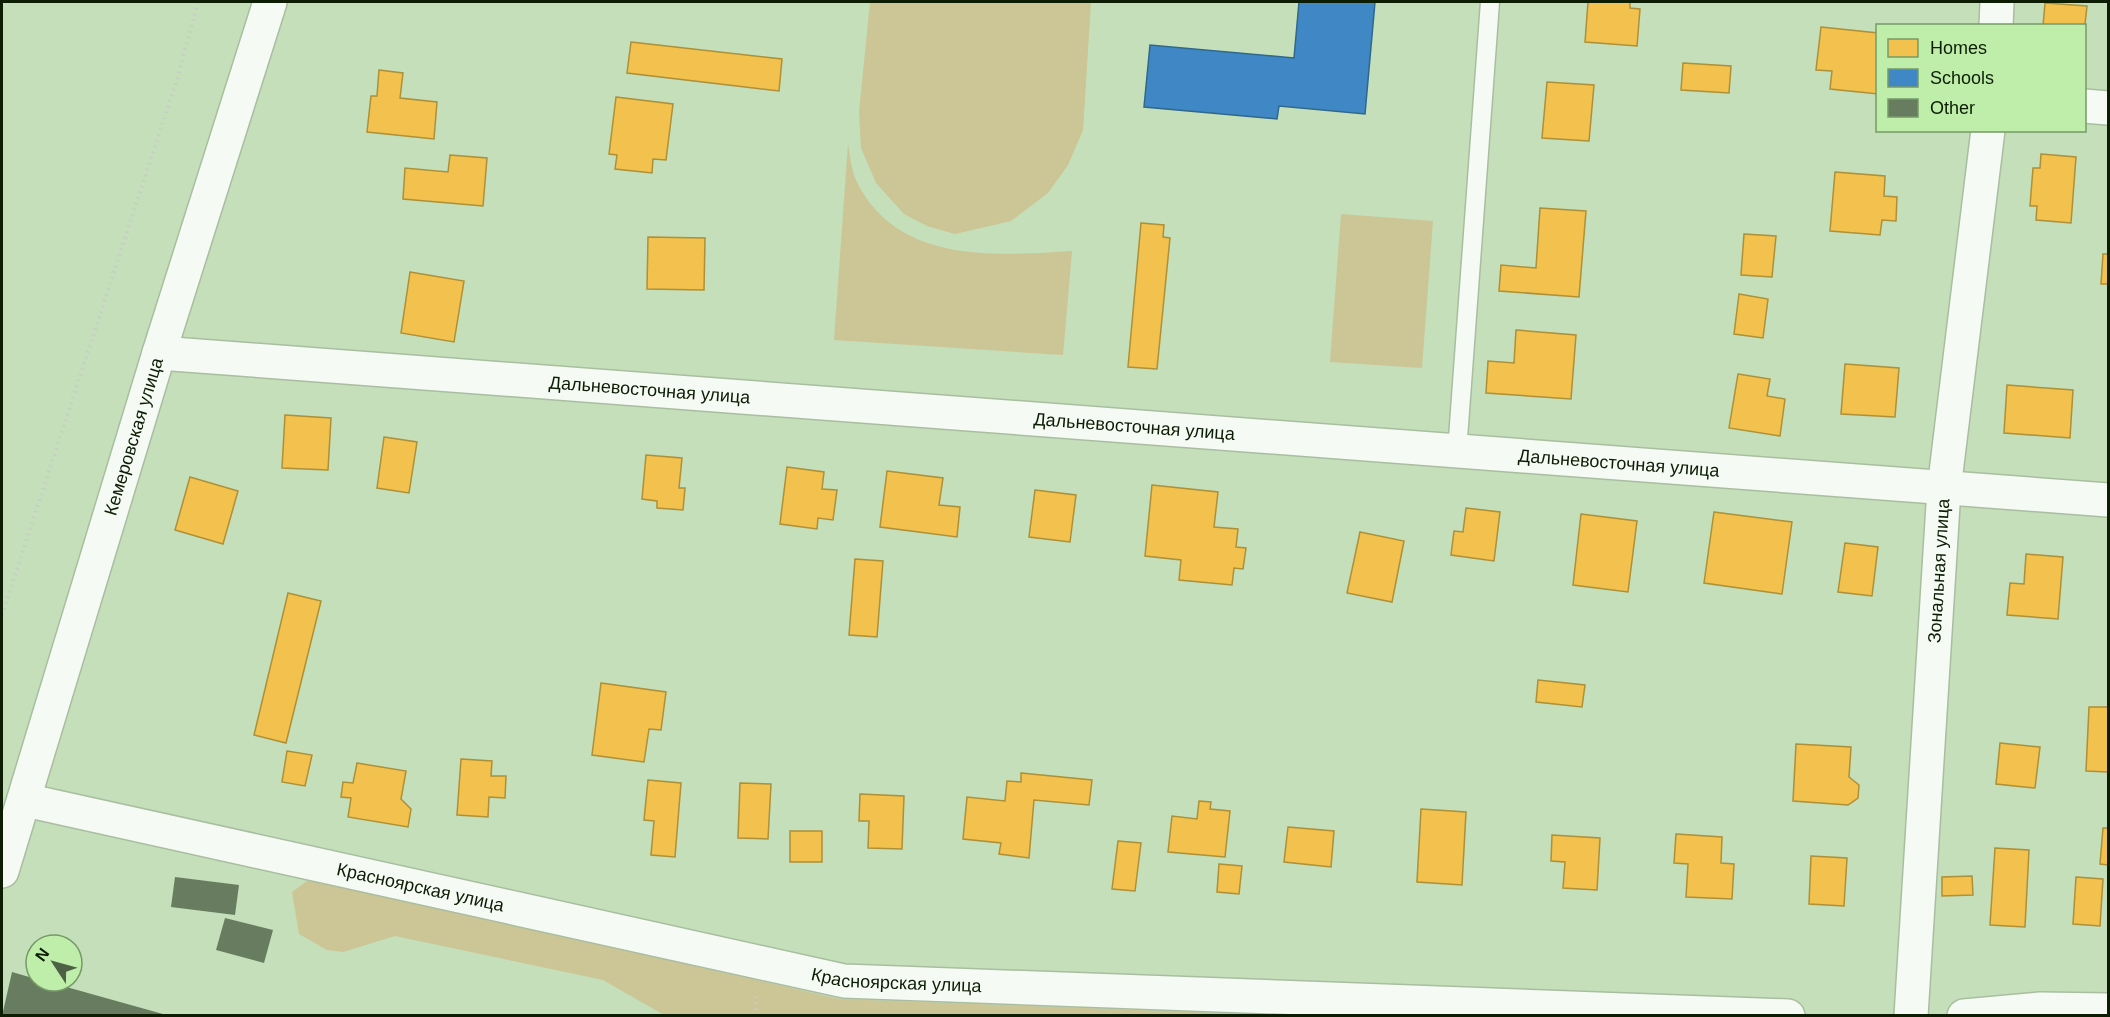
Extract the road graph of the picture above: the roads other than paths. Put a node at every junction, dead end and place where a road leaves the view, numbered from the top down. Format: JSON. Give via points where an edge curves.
{"nodes":[{"id":1,"x":270,"y":2,"type":"edge"},
{"id":2,"x":1490,"y":2,"type":"edge"},
{"id":3,"x":1997,"y":2,"type":"edge"},
{"id":4,"x":1996,"y":24,"type":"edge"},
{"id":5,"x":2086,"y":106,"type":"edge"},
{"id":6,"x":2109,"y":108,"type":"edge"},
{"id":7,"x":1988,"y":132,"type":"edge"},
{"id":8,"x":159,"y":353,"type":"junction"},
{"id":9,"x":1456,"y":452,"type":"junction"},
{"id":10,"x":1944,"y":489,"type":"junction"},
{"id":11,"x":2109,"y":500,"type":"edge"},
{"id":12,"x":25,"y":800,"type":"junction"},
{"id":13,"x":2,"y":871,"type":"edge"},
{"id":14,"x":2109,"y":1010,"type":"edge"},
{"id":15,"x":1788,"y":1016,"type":"edge"},
{"id":16,"x":1911,"y":1016,"type":"edge"},
{"id":17,"x":1964,"y":1016,"type":"edge"}],
"edges":[{"from":1,"to":8,"type":"street","name":"Кемеровская улица"},
{"from":2,"to":9,"type":"lane"},
{"from":3,"to":4,"type":"street"},
{"from":5,"to":6,"type":"street"},
{"from":7,"to":10,"type":"street","name":"Зональная улица"},
{"from":8,"to":9,"type":"street","name":"Дальневосточная улица"},
{"from":8,"to":12,"type":"street","name":"Кемеровская улица"},
{"from":9,"to":10,"type":"street","name":"Дальневосточная улица"},
{"from":10,"to":11,"type":"street","name":"Дальневосточная улица"},
{"from":10,"to":16,"type":"street","name":"Зональная улица"},
{"from":12,"to":13,"type":"street","name":"Кемеровская улица"},
{"from":12,"to":15,"type":"street","name":"Красноярская улица","via":[[844,981]]},
{"from":14,"to":17,"type":"street","via":[[2040,1009]]}]}
